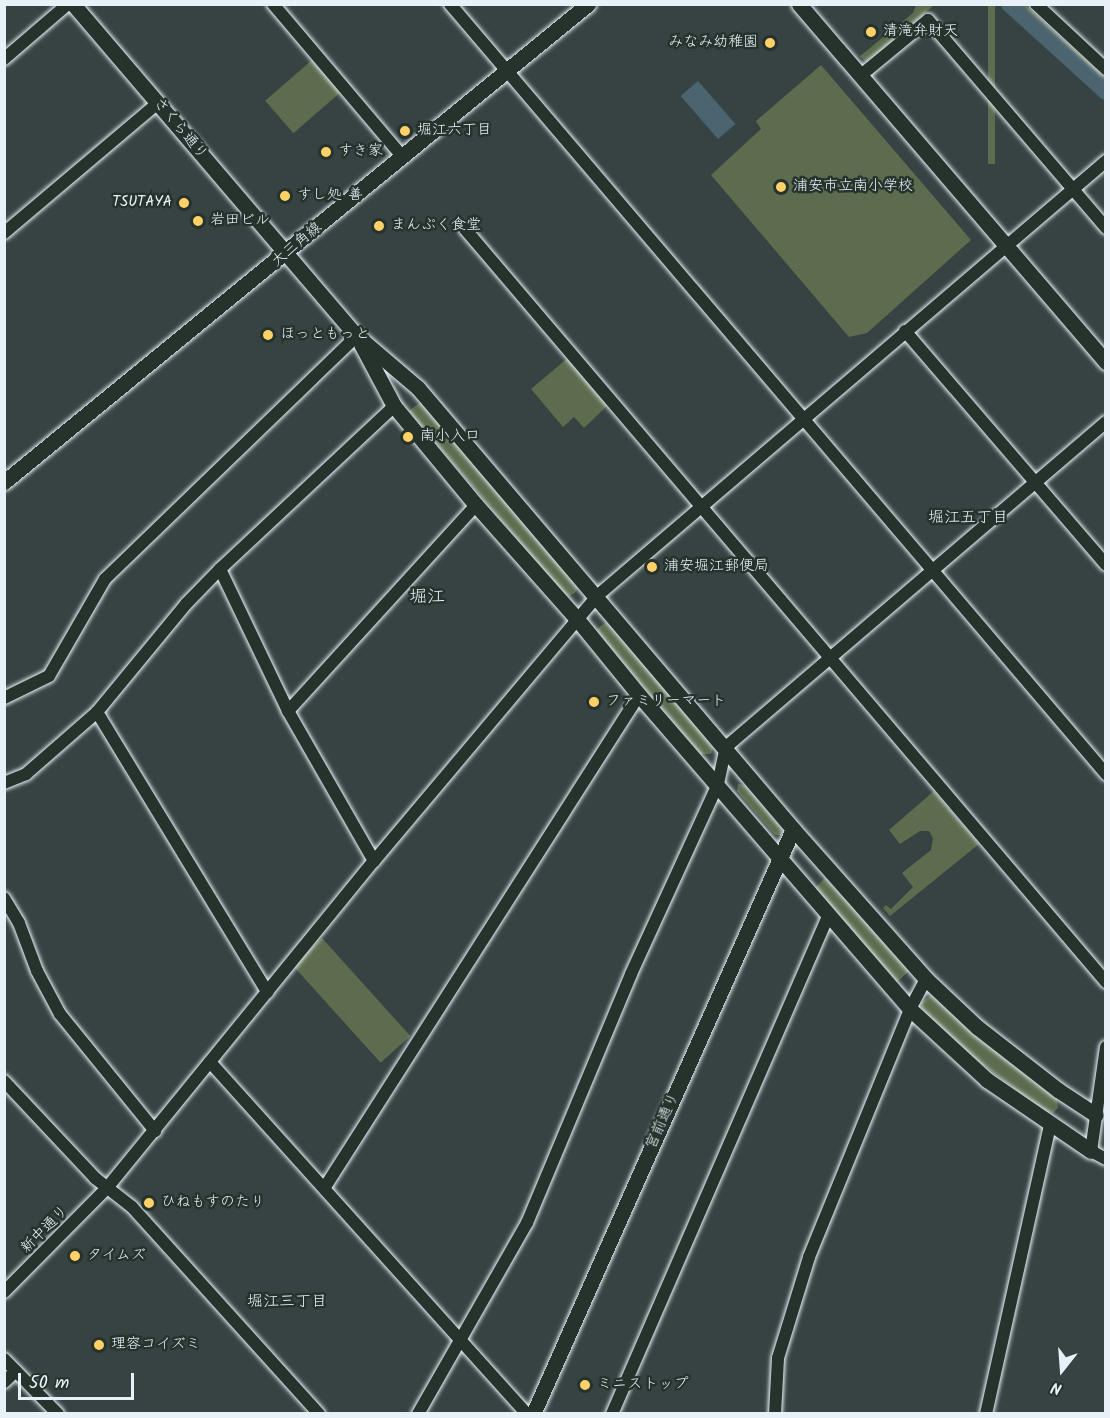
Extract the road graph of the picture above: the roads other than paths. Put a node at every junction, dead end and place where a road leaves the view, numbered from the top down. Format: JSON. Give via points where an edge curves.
{"nodes":[{"id":1,"x":68,"y":4,"type":"edge"},
{"id":2,"x":73,"y":4,"type":"edge"},
{"id":3,"x":273,"y":4,"type":"edge"},
{"id":4,"x":450,"y":4,"type":"edge"},
{"id":5,"x":588,"y":4,"type":"edge"},
{"id":6,"x":799,"y":4,"type":"edge"},
{"id":7,"x":1036,"y":4,"type":"edge"},
{"id":8,"x":4,"y":59,"type":"edge"},
{"id":9,"x":1106,"y":69,"type":"edge"},
{"id":10,"x":506,"y":71,"type":"junction"},
{"id":11,"x":860,"y":76,"type":"junction"},
{"id":12,"x":158,"y":104,"type":"junction"},
{"id":13,"x":402,"y":156,"type":"junction"},
{"id":14,"x":1106,"y":161,"type":"edge"},
{"id":15,"x":1073,"y":189,"type":"junction"},
{"id":16,"x":1106,"y":228,"type":"edge"},
{"id":17,"x":465,"y":229,"type":"dead end"},
{"id":18,"x":4,"y":233,"type":"edge"},
{"id":19,"x":1007,"y":245,"type":"junction"},
{"id":20,"x":285,"y":255,"type":"junction"},
{"id":21,"x":905,"y":331,"type":"junction"},
{"id":22,"x":357,"y":336,"type":"junction"},
{"id":23,"x":1106,"y":362,"type":"edge"},
{"id":24,"x":394,"y":406,"type":"junction"},
{"id":25,"x":803,"y":421,"type":"junction"},
{"id":26,"x":1106,"y":423,"type":"edge"},
{"id":27,"x":4,"y":482,"type":"edge"},
{"id":28,"x":1035,"y":482,"type":"junction"},
{"id":29,"x":476,"y":505,"type":"junction"},
{"id":30,"x":700,"y":506,"type":"junction"},
{"id":31,"x":1106,"y":565,"type":"edge"},
{"id":32,"x":220,"y":569,"type":"junction"},
{"id":33,"x":931,"y":571,"type":"junction"},
{"id":34,"x":597,"y":596,"type":"junction"},
{"id":35,"x":577,"y":619,"type":"junction"},
{"id":36,"x":830,"y":658,"type":"junction"},
{"id":37,"x":639,"y":695,"type":"junction"},
{"id":38,"x":4,"y":698,"type":"edge"},
{"id":39,"x":288,"y":711,"type":"junction"},
{"id":40,"x":96,"y":712,"type":"junction"},
{"id":41,"x":726,"y":747,"type":"junction"},
{"id":42,"x":1106,"y":774,"type":"edge"},
{"id":43,"x":4,"y":783,"type":"edge"},
{"id":44,"x":718,"y":784,"type":"junction"},
{"id":45,"x":793,"y":829,"type":"junction"},
{"id":46,"x":781,"y":856,"type":"junction"},
{"id":47,"x":374,"y":861,"type":"junction"},
{"id":48,"x":4,"y":898,"type":"edge"},
{"id":49,"x":829,"y":914,"type":"junction"},
{"id":50,"x":927,"y":978,"type":"junction"},
{"id":51,"x":1106,"y":982,"type":"edge"},
{"id":52,"x":267,"y":992,"type":"junction"},
{"id":53,"x":910,"y":1009,"type":"junction"},
{"id":54,"x":1106,"y":1047,"type":"edge"},
{"id":55,"x":210,"y":1062,"type":"junction"},
{"id":56,"x":4,"y":1081,"type":"edge"},
{"id":57,"x":1096,"y":1115,"type":"junction"},
{"id":58,"x":1050,"y":1125,"type":"junction"},
{"id":59,"x":155,"y":1131,"type":"junction"},
{"id":60,"x":1091,"y":1151,"type":"junction"},
{"id":61,"x":1106,"y":1159,"type":"edge"},
{"id":62,"x":325,"y":1187,"type":"junction"},
{"id":63,"x":107,"y":1188,"type":"junction"},
{"id":64,"x":4,"y":1292,"type":"edge"},
{"id":65,"x":461,"y":1338,"type":"junction"},
{"id":66,"x":4,"y":1359,"type":"edge"},
{"id":67,"x":16,"y":1371,"type":"junction"},
{"id":68,"x":4,"y":1382,"type":"edge"},
{"id":69,"x":58,"y":1413,"type":"edge"},
{"id":70,"x":319,"y":1413,"type":"edge"},
{"id":71,"x":418,"y":1413,"type":"edge"},
{"id":72,"x":527,"y":1413,"type":"edge"},
{"id":73,"x":533,"y":1413,"type":"edge"},
{"id":74,"x":612,"y":1413,"type":"edge"},
{"id":75,"x":775,"y":1413,"type":"edge"},
{"id":76,"x":986,"y":1413,"type":"edge"}],
"edges":[{"from":1,"to":8,"type":"street"},
{"from":2,"to":12,"type":"street","name":"さくら通り"},
{"from":3,"to":13,"type":"street"},
{"from":4,"to":10,"type":"street"},
{"from":5,"to":10,"type":"street","name":"大三角線"},
{"from":6,"to":11,"type":"street"},
{"from":7,"to":9,"type":"street"},
{"from":10,"to":13,"type":"street","name":"大三角線"},
{"from":10,"to":25,"type":"street"},
{"from":11,"to":15,"type":"street","via":[[928,20]]},
{"from":11,"to":19,"type":"street"},
{"from":12,"to":18,"type":"street"},
{"from":12,"to":20,"type":"street","name":"さくら通り"},
{"from":13,"to":20,"type":"street","name":"大三角線"},
{"from":14,"to":15,"type":"street","name":"新中通り"},
{"from":15,"to":16,"type":"street"},
{"from":15,"to":19,"type":"street","name":"新中通り"},
{"from":17,"to":30,"type":"street"},
{"from":19,"to":21,"type":"street","name":"新中通り"},
{"from":19,"to":23,"type":"street"},
{"from":20,"to":22,"type":"street","name":"さくら通り"},
{"from":20,"to":27,"type":"street","name":"大三角線"},
{"from":21,"to":25,"type":"street","name":"新中通り"},
{"from":21,"to":28,"type":"street"},
{"from":22,"to":24,"type":"street"},
{"from":22,"to":34,"type":"street","via":[[418,388]]},
{"from":22,"to":38,"type":"street","via":[[105,579],[49,676]]},
{"from":24,"to":29,"type":"street"},
{"from":24,"to":32,"type":"street"},
{"from":25,"to":30,"type":"street","name":"新中通り"},
{"from":25,"to":33,"type":"street"},
{"from":26,"to":28,"type":"street"},
{"from":28,"to":31,"type":"street"},
{"from":28,"to":33,"type":"street"},
{"from":29,"to":35,"type":"street"},
{"from":29,"to":39,"type":"street"},
{"from":30,"to":34,"type":"street","name":"新中通り"},
{"from":30,"to":36,"type":"street"},
{"from":32,"to":39,"type":"street"},
{"from":32,"to":40,"type":"street"},
{"from":33,"to":36,"type":"street"},
{"from":33,"to":42,"type":"street"},
{"from":34,"to":35,"type":"street","name":"新中通り"},
{"from":34,"to":41,"type":"street"},
{"from":35,"to":37,"type":"street"},
{"from":35,"to":47,"type":"street","name":"新中通り"},
{"from":36,"to":41,"type":"street"},
{"from":36,"to":51,"type":"street"},
{"from":37,"to":44,"type":"street"},
{"from":37,"to":62,"type":"street"},
{"from":39,"to":47,"type":"street"},
{"from":40,"to":43,"type":"street","via":[[26,774]]},
{"from":40,"to":52,"type":"street"},
{"from":41,"to":44,"type":"street"},
{"from":41,"to":45,"type":"street"},
{"from":44,"to":46,"type":"street"},
{"from":44,"to":65,"type":"street","via":[[631,974],[527,1223]]},
{"from":45,"to":46,"type":"street","name":"宮前通り"},
{"from":45,"to":50,"type":"street"},
{"from":46,"to":49,"type":"street"},
{"from":46,"to":73,"type":"street","name":"宮前通り"},
{"from":47,"to":52,"type":"street","name":"新中通り"},
{"from":48,"to":59,"type":"street","via":[[60,1014]]},
{"from":49,"to":53,"type":"street"},
{"from":49,"to":74,"type":"street"},
{"from":50,"to":53,"type":"street"},
{"from":50,"to":57,"type":"street","via":[[977,1027]]},
{"from":52,"to":55,"type":"street","name":"新中通り"},
{"from":53,"to":58,"type":"street","via":[[987,1080]]},
{"from":53,"to":75,"type":"street","via":[[809,1257],[778,1358]]},
{"from":54,"to":57,"type":"street"},
{"from":55,"to":59,"type":"street","name":"新中通り"},
{"from":55,"to":62,"type":"street"},
{"from":56,"to":63,"type":"street"},
{"from":57,"to":60,"type":"street"},
{"from":58,"to":60,"type":"street"},
{"from":58,"to":76,"type":"street"},
{"from":59,"to":63,"type":"street","name":"新中通り"},
{"from":60,"to":61,"type":"street"},
{"from":62,"to":65,"type":"street"},
{"from":63,"to":64,"type":"street","name":"新中通り"},
{"from":63,"to":70,"type":"street","via":[[132,1207]]},
{"from":65,"to":71,"type":"street"},
{"from":65,"to":72,"type":"street"},
{"from":66,"to":67,"type":"street"},
{"from":67,"to":68,"type":"street"},
{"from":67,"to":69,"type":"street"}]}
